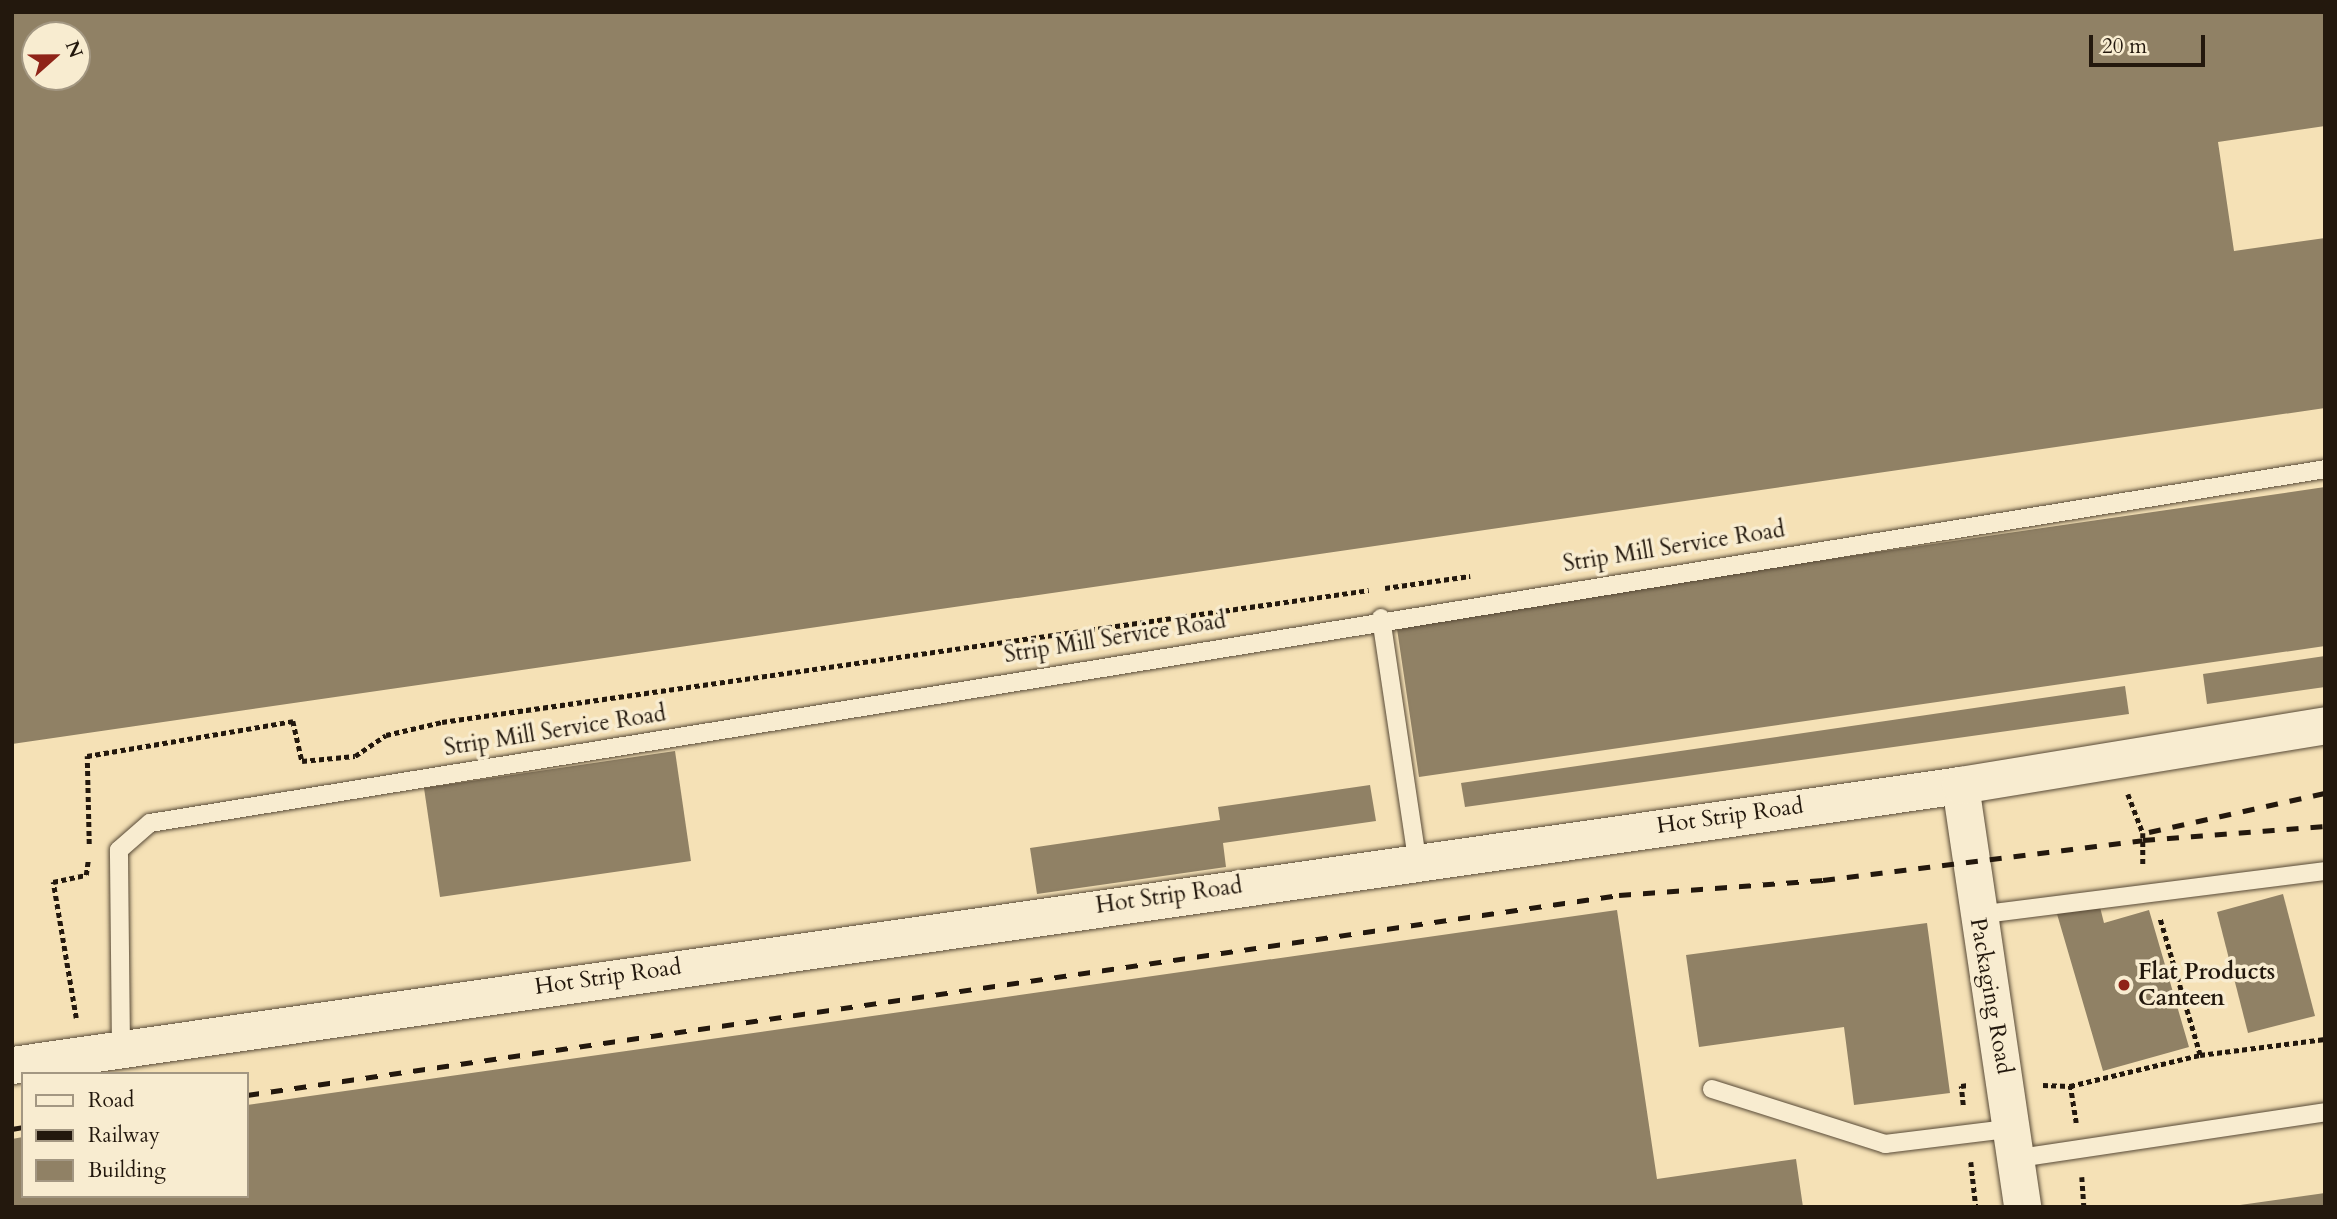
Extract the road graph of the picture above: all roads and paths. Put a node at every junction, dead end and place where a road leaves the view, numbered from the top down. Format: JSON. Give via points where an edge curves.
{"nodes":[{"id":1,"x":2325,"y":469,"type":"edge"},
{"id":2,"x":1381,"y":588,"type":"dead end"},
{"id":3,"x":1381,"y":597,"type":"dead end"},
{"id":4,"x":1381,"y":618,"type":"junction"},
{"id":5,"x":2325,"y":725,"type":"edge"},
{"id":6,"x":2124,"y":757,"type":"junction"},
{"id":7,"x":1960,"y":785,"type":"junction"},
{"id":8,"x":1417,"y":859,"type":"junction"},
{"id":9,"x":2325,"y":871,"type":"edge"},
{"id":10,"x":2143,"y":893,"type":"junction"},
{"id":11,"x":1977,"y":915,"type":"junction"},
{"id":12,"x":2325,"y":1039,"type":"edge"},
{"id":13,"x":121,"y":1048,"type":"junction"},
{"id":14,"x":2200,"y":1055,"type":"junction"},
{"id":15,"x":12,"y":1065,"type":"edge"},
{"id":16,"x":1712,"y":1089,"type":"dead end"},
{"id":17,"x":2325,"y":1112,"type":"edge"},
{"id":18,"x":2017,"y":1143,"type":"junction"},
{"id":19,"x":2080,"y":1148,"type":"junction"},
{"id":20,"x":2022,"y":1207,"type":"edge"},
{"id":21,"x":2084,"y":1207,"type":"edge"}],
"edges":[{"from":1,"to":4,"type":"lane","name":"Strip Mill Service Road"},
{"from":2,"to":3,"type":"path"},
{"from":4,"to":8,"type":"lane"},
{"from":4,"to":13,"type":"lane","name":"Strip Mill Service Road","via":[[150,823],[119,850]]},
{"from":5,"to":6,"type":"street","name":"Hot Strip Road"},
{"from":6,"to":7,"type":"street","name":"Hot Strip Road"},
{"from":6,"to":10,"type":"path","via":[[2129,805],[2143,833]]},
{"from":7,"to":8,"type":"street","name":"Hot Strip Road"},
{"from":7,"to":11,"type":"street","name":"Packaging Road"},
{"from":8,"to":13,"type":"street","name":"Hot Strip Road"},
{"from":9,"to":10,"type":"lane"},
{"from":10,"to":11,"type":"lane"},
{"from":10,"to":14,"type":"path","via":[[2161,922]]},
{"from":11,"to":18,"type":"street","name":"Packaging Road"},
{"from":12,"to":14,"type":"path"},
{"from":13,"to":15,"type":"street","name":"Hot Strip Road"},
{"from":14,"to":19,"type":"path","via":[[2070,1086]]},
{"from":16,"to":18,"type":"lane","via":[[1885,1144]]},
{"from":17,"to":19,"type":"lane"},
{"from":18,"to":19,"type":"lane"},
{"from":18,"to":20,"type":"street","name":"Packaging Road"},
{"from":19,"to":21,"type":"path"}]}
